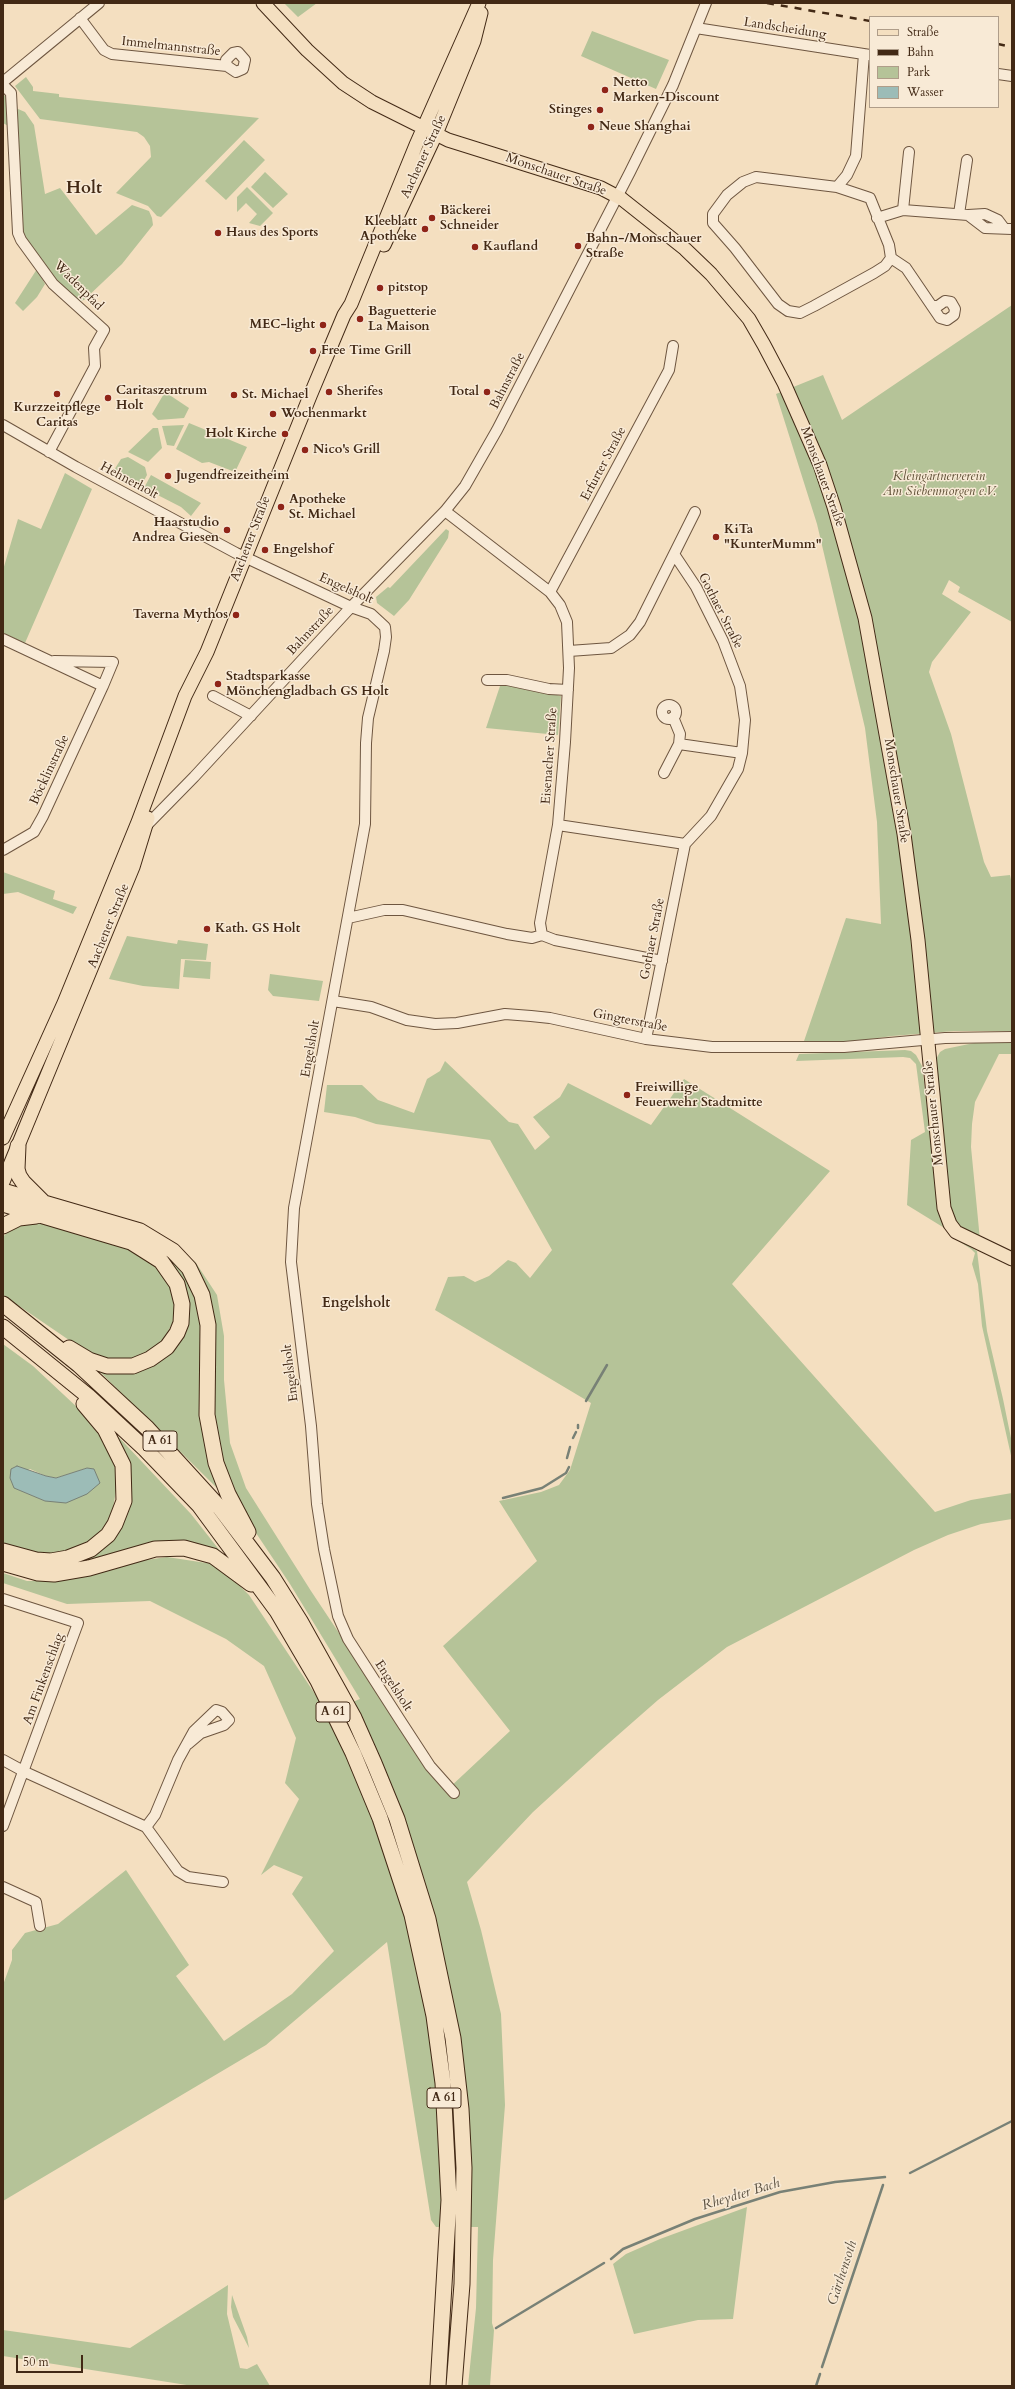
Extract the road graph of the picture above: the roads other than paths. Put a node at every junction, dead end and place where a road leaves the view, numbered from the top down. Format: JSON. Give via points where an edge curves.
{"nodes":[{"id":1,"x":99,"y":3,"type":"edge"},
{"id":2,"x":264,"y":3,"type":"edge"},
{"id":3,"x":479,"y":3,"type":"edge"},
{"id":4,"x":484,"y":3,"type":"edge"},
{"id":5,"x":706,"y":3,"type":"edge"},
{"id":6,"x":80,"y":18,"type":"junction"},
{"id":7,"x":698,"y":24,"type":"junction"},
{"id":8,"x":867,"y":55,"type":"edge"},
{"id":9,"x":227,"y":66,"type":"dead end"},
{"id":10,"x":999,"y":74,"type":"edge"},
{"id":11,"x":1012,"y":76,"type":"edge"},
{"id":12,"x":4,"y":80,"type":"edge"},
{"id":13,"x":430,"y":132,"type":"junction"},
{"id":14,"x":909,"y":152,"type":"dead end"},
{"id":15,"x":967,"y":160,"type":"dead end"},
{"id":16,"x":837,"y":187,"type":"junction"},
{"id":17,"x":617,"y":196,"type":"junction"},
{"id":18,"x":904,"y":210,"type":"junction"},
{"id":19,"x":964,"y":215,"type":"junction"},
{"id":20,"x":877,"y":218,"type":"junction"},
{"id":21,"x":1008,"y":228,"type":"edge"},
{"id":22,"x":891,"y":258,"type":"junction"},
{"id":23,"x":932,"y":306,"type":"dead end"},
{"id":24,"x":673,"y":346,"type":"dead end"},
{"id":25,"x":3,"y":425,"type":"edge"},
{"id":26,"x":49,"y":452,"type":"junction"},
{"id":27,"x":444,"y":511,"type":"junction"},
{"id":28,"x":695,"y":512,"type":"dead end"},
{"id":29,"x":674,"y":554,"type":"junction"},
{"id":30,"x":244,"y":557,"type":"junction"},
{"id":31,"x":550,"y":592,"type":"junction"},
{"id":32,"x":351,"y":607,"type":"junction"},
{"id":33,"x":3,"y":639,"type":"edge"},
{"id":34,"x":569,"y":651,"type":"junction"},
{"id":35,"x":54,"y":661,"type":"junction"},
{"id":36,"x":201,"y":666,"type":"junction"},
{"id":37,"x":487,"y":680,"type":"dead end"},
{"id":38,"x":103,"y":686,"type":"junction"},
{"id":39,"x":568,"y":690,"type":"junction"},
{"id":40,"x":213,"y":696,"type":"dead end"},
{"id":41,"x":251,"y":716,"type":"junction"},
{"id":42,"x":673,"y":717,"type":"dead end"},
{"id":43,"x":679,"y":744,"type":"junction"},
{"id":44,"x":742,"y":754,"type":"junction"},
{"id":45,"x":664,"y":773,"type":"dead end"},
{"id":46,"x":164,"y":809,"type":"junction"},
{"id":47,"x":558,"y":825,"type":"junction"},
{"id":48,"x":145,"y":826,"type":"junction"},
{"id":49,"x":685,"y":844,"type":"junction"},
{"id":50,"x":3,"y":850,"type":"edge"},
{"id":51,"x":127,"y":850,"type":"junction"},
{"id":52,"x":133,"y":867,"type":"junction"},
{"id":53,"x":348,"y":918,"type":"junction"},
{"id":54,"x":542,"y":935,"type":"junction"},
{"id":55,"x":662,"y":961,"type":"junction"},
{"id":56,"x":333,"y":1001,"type":"junction"},
{"id":57,"x":1012,"y":1037,"type":"edge"},
{"id":58,"x":646,"y":1038,"type":"junction"},
{"id":59,"x":926,"y":1039,"type":"junction"},
{"id":60,"x":3,"y":1138,"type":"edge"},
{"id":61,"x":18,"y":1146,"type":"junction"},
{"id":62,"x":3,"y":1182,"type":"edge"},
{"id":63,"x":3,"y":1191,"type":"edge"},
{"id":64,"x":3,"y":1204,"type":"edge"},
{"id":65,"x":47,"y":1211,"type":"junction"},
{"id":66,"x":3,"y":1226,"type":"edge"},
{"id":67,"x":1012,"y":1259,"type":"edge"},
{"id":68,"x":3,"y":1304,"type":"edge"},
{"id":69,"x":27,"y":1323,"type":"junction"},
{"id":70,"x":3,"y":1327,"type":"edge"},
{"id":71,"x":35,"y":1353,"type":"junction"},
{"id":72,"x":3,"y":1550,"type":"edge"},
{"id":73,"x":3,"y":1563,"type":"edge"},
{"id":74,"x":273,"y":1578,"type":"junction"},
{"id":75,"x":3,"y":1599,"type":"edge"},
{"id":76,"x":277,"y":1611,"type":"junction"},
{"id":77,"x":188,"y":1744,"type":"dead end"},
{"id":78,"x":3,"y":1760,"type":"edge"},
{"id":79,"x":25,"y":1772,"type":"junction"},
{"id":80,"x":454,"y":1793,"type":"dead end"},
{"id":81,"x":3,"y":1826,"type":"edge"},
{"id":82,"x":146,"y":1827,"type":"junction"},
{"id":83,"x":223,"y":1882,"type":"dead end"},
{"id":84,"x":3,"y":1887,"type":"edge"},
{"id":85,"x":40,"y":1926,"type":"dead end"},
{"id":86,"x":438,"y":2386,"type":"edge"},
{"id":87,"x":454,"y":2386,"type":"edge"}],
"edges":[{"from":1,"to":6,"type":"street"},
{"from":2,"to":13,"type":"main road","name":"Monschauer Straße","via":[[307,50],[343,83],[372,102]]},
{"from":3,"to":13,"type":"main road","name":"Aachener Straße"},
{"from":4,"to":13,"type":"main road","name":"Aachener Straße","via":[[474,41]]},
{"from":5,"to":7,"type":"street","name":"Bahnstraße"},
{"from":6,"to":9,"type":"street","name":"Immelmannstraße","via":[[104,50],[112,54]]},
{"from":6,"to":12,"type":"street"},
{"from":7,"to":8,"type":"street","name":"Landscheidung"},
{"from":7,"to":17,"type":"street","name":"Bahnstraße","via":[[670,91]]},
{"from":8,"to":16,"type":"street","via":[[856,156],[847,175]]},
{"from":10,"to":11,"type":"street"},
{"from":12,"to":26,"type":"street","name":"Wadenpfad","via":[[11,93],[18,233],[53,284],[104,330],[94,348],[95,366]]},
{"from":13,"to":17,"type":"main road","name":"Monschauer Straße","via":[[601,188]]},
{"from":13,"to":30,"type":"main road","name":"Aachener Straße","via":[[352,304],[344,315]]},
{"from":14,"to":18,"type":"street"},
{"from":15,"to":19,"type":"street"},
{"from":16,"to":20,"type":"street","via":[[870,198]]},
{"from":16,"to":22,"type":"street","via":[[756,177],[744,182],[727,195],[713,214],[713,224],[778,304],[788,311],[800,313],[814,306],[874,273],[885,266]]},
{"from":17,"to":27,"type":"street","name":"Bahnstraße","via":[[477,467]]},
{"from":17,"to":59,"type":"main road","name":"Monschauer Straße","via":[[685,249],[748,319],[784,383],[820,464],[865,618],[877,679],[904,834],[918,940]]},
{"from":18,"to":19,"type":"street"},
{"from":18,"to":20,"type":"street"},
{"from":19,"to":21,"type":"street","via":[[985,214]]},
{"from":20,"to":22,"type":"street","via":[[889,245]]},
{"from":22,"to":23,"type":"street","via":[[906,268]]},
{"from":24,"to":31,"type":"street","name":"Erfurter Straße","via":[[669,370]]},
{"from":25,"to":26,"type":"street","name":"Hehnerholt"},
{"from":26,"to":30,"type":"street","name":"Hehnerholt"},
{"from":27,"to":31,"type":"street","name":"Eisenacher Straße"},
{"from":27,"to":32,"type":"street","name":"Bahnstraße"},
{"from":28,"to":29,"type":"street"},
{"from":29,"to":34,"type":"street","via":[[640,622],[630,635],[611,648]]},
{"from":29,"to":44,"type":"street","name":"Gothaer Straße","via":[[696,587],[723,641],[740,686],[745,720]]},
{"from":30,"to":32,"type":"street","name":"Engelsholt"},
{"from":30,"to":36,"type":"main road","name":"Aachener Straße"},
{"from":31,"to":34,"type":"street","name":"Eisenacher Straße","via":[[560,605],[567,622]]},
{"from":32,"to":41,"type":"street","name":"Bahnstraße"},
{"from":32,"to":53,"type":"street","name":"Engelsholt","via":[[371,614],[384,627],[386,637],[368,718],[365,824]]},
{"from":33,"to":35,"type":"street"},
{"from":34,"to":39,"type":"street","name":"Eisenacher Straße"},
{"from":35,"to":38,"type":"street"},
{"from":35,"to":38,"type":"street","name":"Böcklinstraße","via":[[113,662]]},
{"from":36,"to":48,"type":"main road","name":"Aachener Straße","via":[[197,687],[164,768]]},
{"from":36,"to":51,"type":"main road","name":"Aachener Straße","via":[[185,696]]},
{"from":37,"to":39,"type":"street","via":[[507,680],[549,689]]},
{"from":38,"to":50,"type":"street","name":"Böcklinstraße","via":[[44,816],[34,832]]},
{"from":39,"to":47,"type":"street","name":"Eisenacher Straße"},
{"from":40,"to":41,"type":"street"},
{"from":41,"to":46,"type":"street","name":"Bahnstraße"},
{"from":42,"to":43,"type":"street","via":[[680,734]]},
{"from":43,"to":44,"type":"street"},
{"from":43,"to":45,"type":"street"},
{"from":44,"to":49,"type":"street","name":"Gothaer Straße","via":[[738,769],[711,816]]},
{"from":46,"to":48,"type":"street","name":"Bahnstraße"},
{"from":46,"to":52,"type":"street","name":"Bahnstraße"},
{"from":47,"to":49,"type":"street"},
{"from":47,"to":54,"type":"street","name":"Eisenacher Straße","via":[[540,924]]},
{"from":48,"to":51,"type":"street","name":"Bahnstraße"},
{"from":48,"to":52,"type":"main road","name":"Aachener Straße"},
{"from":49,"to":55,"type":"street","name":"Gothaer Straße"},
{"from":51,"to":60,"type":"main road","name":"Aachener Straße","via":[[64,1003]]},
{"from":52,"to":61,"type":"main road","name":"Aachener Straße"},
{"from":53,"to":54,"type":"street","via":[[384,910],[403,910],[532,938]]},
{"from":53,"to":56,"type":"street","name":"Engelsholt"},
{"from":54,"to":55,"type":"street","via":[[555,940]]},
{"from":55,"to":58,"type":"street","name":"Gothaer Straße"},
{"from":56,"to":58,"type":"street","name":"Gingterstraße","via":[[371,1007],[406,1020],[435,1024],[457,1023],[504,1014],[550,1018]]},
{"from":56,"to":80,"type":"street","name":"Engelsholt","via":[[291,1234],[291,1262],[324,1549],[336,1608],[348,1639],[430,1766]]},
{"from":57,"to":59,"type":"street","name":"Gingterstraße"},
{"from":58,"to":59,"type":"street","name":"Gingterstraße","via":[[712,1047],[760,1048],[844,1047]]},
{"from":59,"to":67,"type":"main road","name":"Monschauer Straße","via":[[944,1208],[953,1229],[962,1236]]},
{"from":61,"to":62,"type":"main road","name":"Aachener Straße"},
{"from":61,"to":65,"type":"highway","via":[[19,1176]]},
{"from":63,"to":65,"type":"highway"},
{"from":64,"to":65,"type":"highway"},
{"from":65,"to":66,"type":"highway"},
{"from":65,"to":69,"type":"highway","via":[[139,1245],[154,1255],[167,1268],[177,1284],[182,1304],[180,1323],[172,1341],[161,1352],[142,1363],[124,1367],[107,1366],[89,1360]]},
{"from":65,"to":74,"type":"highway","via":[[140,1231],[173,1251],[189,1268],[202,1295],[208,1325],[208,1415],[216,1464],[237,1513]]},
{"from":68,"to":69,"type":"highway","number":"A 61"},
{"from":69,"to":74,"type":"highway","number":"A 61","via":[[79,1365],[152,1433],[220,1508]]},
{"from":70,"to":71,"type":"highway","number":"A 61"},
{"from":71,"to":72,"type":"highway","via":[[94,1415],[114,1444],[123,1466],[124,1501],[108,1535],[91,1549],[78,1555],[51,1561],[36,1560]]},
{"from":71,"to":76,"type":"highway","number":"A 61","via":[[88,1396],[182,1488],[234,1551]]},
{"from":73,"to":76,"type":"highway","via":[[38,1573],[54,1574],[89,1568],[155,1549],[196,1550],[213,1556],[246,1579]]},
{"from":74,"to":87,"type":"highway","number":"A 61","via":[[325,1663],[374,1763],[414,1869],[440,1973],[453,2038],[464,2168],[462,2284]]},
{"from":75,"to":79,"type":"street","name":"Am Finkenschlag","via":[[78,1623]]},
{"from":76,"to":86,"type":"highway","number":"A 61","via":[[318,1681],[354,1753],[394,1859],[412,1915],[424,1966],[435,2023],[448,2147],[449,2200]]},
{"from":77,"to":82,"type":"street","via":[[178,1760],[155,1815]]},
{"from":78,"to":79,"type":"street"},
{"from":79,"to":81,"type":"street"},
{"from":79,"to":82,"type":"street"},
{"from":82,"to":83,"type":"street","via":[[178,1871],[188,1877]]},
{"from":84,"to":85,"type":"street","via":[[36,1902]]}]}
